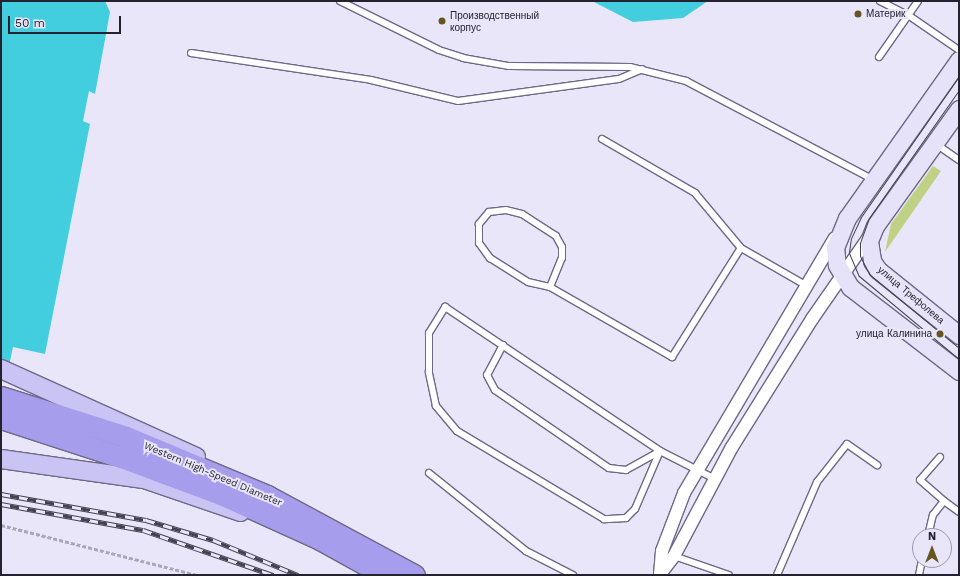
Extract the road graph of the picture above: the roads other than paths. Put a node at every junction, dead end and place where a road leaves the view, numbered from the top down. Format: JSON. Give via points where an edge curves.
{"nodes":[{"id":1,"x":340,"y":1,"type":"edge"},
{"id":2,"x":880,"y":1,"type":"edge"},
{"id":3,"x":918,"y":1,"type":"edge"},
{"id":4,"x":908,"y":15,"type":"junction"},
{"id":5,"x":959,"y":50,"type":"edge"},
{"id":6,"x":191,"y":53,"type":"dead end"},
{"id":7,"x":879,"y":57,"type":"dead end"},
{"id":8,"x":959,"y":60,"type":"edge"},
{"id":9,"x":642,"y":70,"type":"junction"},
{"id":10,"x":959,"y":109,"type":"edge"},
{"id":11,"x":602,"y":139,"type":"dead end"},
{"id":12,"x":935,"y":143,"type":"junction"},
{"id":13,"x":959,"y":160,"type":"edge"},
{"id":14,"x":873,"y":180,"type":"junction"},
{"id":15,"x":872,"y":232,"type":"junction"},
{"id":16,"x":839,"y":233,"type":"junction"},
{"id":17,"x":741,"y":248,"type":"junction"},
{"id":18,"x":835,"y":258,"type":"junction"},
{"id":19,"x":854,"y":258,"type":"junction"},
{"id":20,"x":878,"y":270,"type":"junction"},
{"id":21,"x":814,"y":274,"type":"junction"},
{"id":22,"x":841,"y":276,"type":"junction"},
{"id":23,"x":807,"y":286,"type":"junction"},
{"id":24,"x":550,"y":287,"type":"junction"},
{"id":25,"x":959,"y":334,"type":"edge"},
{"id":26,"x":503,"y":345,"type":"junction"},
{"id":27,"x":1,"y":369,"type":"edge"},
{"id":28,"x":959,"y":371,"type":"edge"},
{"id":29,"x":1,"y":397,"type":"edge"},
{"id":30,"x":1,"y":418,"type":"edge"},
{"id":31,"x":660,"y":451,"type":"junction"},
{"id":32,"x":940,"y":456,"type":"dead end"},
{"id":33,"x":1,"y":459,"type":"edge"},
{"id":34,"x":877,"y":465,"type":"dead end"},
{"id":35,"x":697,"y":468,"type":"junction"},
{"id":36,"x":429,"y":473,"type":"dead end"},
{"id":37,"x":713,"y":478,"type":"junction"},
{"id":38,"x":267,"y":496,"type":"junction"},
{"id":39,"x":944,"y":501,"type":"junction"},
{"id":40,"x":959,"y":512,"type":"edge"},
{"id":41,"x":930,"y":528,"type":"edge"},
{"id":42,"x":320,"y":539,"type":"junction"},
{"id":43,"x":674,"y":556,"type":"junction"},
{"id":44,"x":384,"y":575,"type":"edge"},
{"id":45,"x":414,"y":575,"type":"edge"},
{"id":46,"x":572,"y":575,"type":"edge"},
{"id":47,"x":660,"y":575,"type":"edge"},
{"id":48,"x":729,"y":575,"type":"edge"},
{"id":49,"x":777,"y":575,"type":"edge"}],
"edges":[{"from":1,"to":9,"type":"lane","via":[[439,50],[464,58],[509,66]]},
{"from":2,"to":4,"type":"lane"},
{"from":3,"to":4,"type":"lane"},
{"from":4,"to":5,"type":"lane"},
{"from":4,"to":7,"type":"lane"},
{"from":6,"to":9,"type":"lane","via":[[371,80],[458,100],[619,79]]},
{"from":8,"to":14,"type":"main road"},
{"from":9,"to":14,"type":"lane","via":[[686,81]]},
{"from":10,"to":12,"type":"main road"},
{"from":11,"to":17,"type":"lane","via":[[695,193]]},
{"from":12,"to":13,"type":"lane"},
{"from":12,"to":15,"type":"main road"},
{"from":14,"to":16,"type":"main road"},
{"from":15,"to":19,"type":"street"},
{"from":15,"to":20,"type":"main road","name":"улица Трефолева","via":[[869,251]]},
{"from":16,"to":18,"type":"main road"},
{"from":16,"to":21,"type":"street"},
{"from":17,"to":23,"type":"lane"},
{"from":17,"to":24,"type":"lane","via":[[672,357]]},
{"from":18,"to":19,"type":"street"},
{"from":18,"to":21,"type":"street"},
{"from":18,"to":22,"type":"main road"},
{"from":19,"to":20,"type":"street"},
{"from":19,"to":22,"type":"street"},
{"from":20,"to":25,"type":"main road","name":"улица Трефолева"},
{"from":21,"to":23,"type":"street"},
{"from":22,"to":28,"type":"main road","via":[[850,288]]},
{"from":22,"to":37,"type":"street"},
{"from":23,"to":35,"type":"street"},
{"from":24,"to":24,"type":"lane","via":[[528,282],[490,258],[479,243],[479,224],[489,212],[506,210],[522,214],[556,236],[562,247],[562,258]]},
{"from":26,"to":31,"type":"lane"},
{"from":26,"to":31,"type":"lane","via":[[487,374],[494,390],[609,468],[626,470]]},
{"from":26,"to":31,"type":"lane","via":[[446,307],[429,333],[429,372],[436,406],[457,430],[604,519],[615,521],[626,518],[635,509]]},
{"from":27,"to":38,"type":"main road","via":[[175,446]]},
{"from":29,"to":38,"type":"highway","name":"Western High-Speed Diameter","via":[[126,437]]},
{"from":30,"to":42,"type":"highway","name":"Western High-Speed Diameter","via":[[122,457],[223,495]]},
{"from":31,"to":35,"type":"lane"},
{"from":32,"to":39,"type":"lane","via":[[920,480]]},
{"from":33,"to":42,"type":"main road","via":[[144,480]]},
{"from":34,"to":49,"type":"lane","via":[[847,444],[817,482]]},
{"from":35,"to":37,"type":"lane"},
{"from":35,"to":47,"type":"street","via":[[671,519],[662,551]]},
{"from":36,"to":46,"type":"lane","via":[[526,551]]},
{"from":37,"to":43,"type":"street"},
{"from":38,"to":45,"type":"highway","name":"Western High-Speed Diameter"},
{"from":39,"to":40,"type":"lane"},
{"from":39,"to":41,"type":"lane","via":[[933,514]]},
{"from":42,"to":44,"type":"highway","name":"Western High-Speed Diameter"},
{"from":43,"to":47,"type":"street"},
{"from":43,"to":48,"type":"lane"}]}
